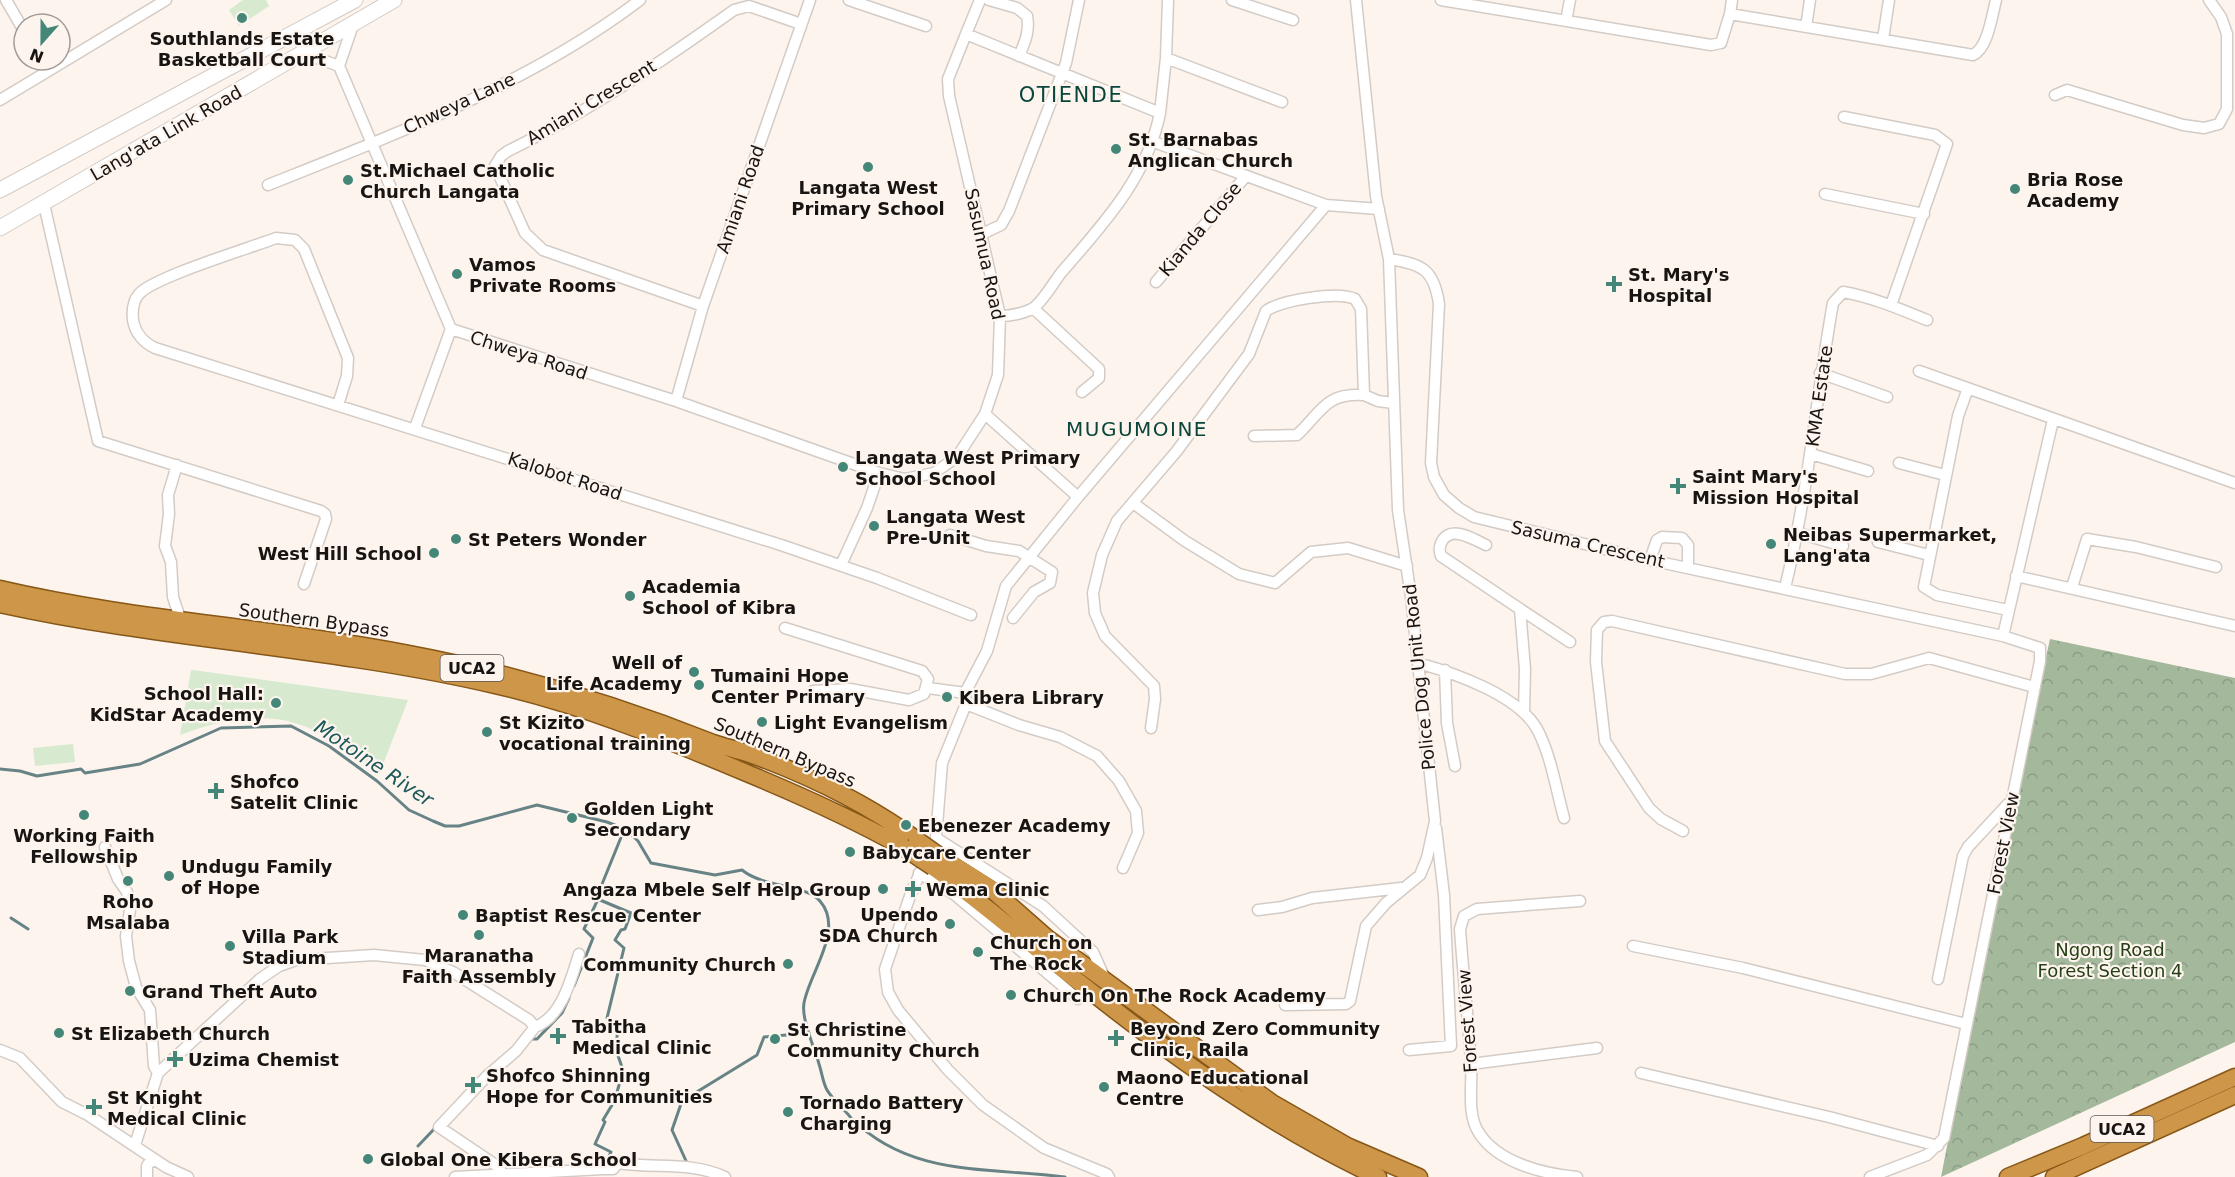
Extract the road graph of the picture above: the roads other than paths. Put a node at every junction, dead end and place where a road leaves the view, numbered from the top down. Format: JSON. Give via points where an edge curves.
{"nodes":[{"id":1,"x":355,"y":0,"type":"edge"},
{"id":2,"x":394,"y":0,"type":"edge"},
{"id":3,"x":640,"y":0,"type":"edge"},
{"id":4,"x":810,"y":0,"type":"edge"},
{"id":5,"x":849,"y":0,"type":"edge"},
{"id":6,"x":980,"y":0,"type":"edge"},
{"id":7,"x":989,"y":0,"type":"edge"},
{"id":8,"x":1079,"y":0,"type":"edge"},
{"id":9,"x":1168,"y":0,"type":"edge"},
{"id":10,"x":1232,"y":0,"type":"edge"},
{"id":11,"x":1356,"y":0,"type":"edge"},
{"id":12,"x":1441,"y":0,"type":"edge"},
{"id":13,"x":1570,"y":0,"type":"edge"},
{"id":14,"x":1732,"y":0,"type":"edge"},
{"id":15,"x":1810,"y":0,"type":"edge"},
{"id":16,"x":1889,"y":0,"type":"edge"},
{"id":17,"x":1996,"y":0,"type":"edge"},
{"id":18,"x":2209,"y":0,"type":"edge"},
{"id":19,"x":161,"y":2,"type":"edge"},
{"id":20,"x":749,"y":3,"type":"edge"},
{"id":21,"x":885,"y":5,"type":"edge"},
{"id":22,"x":1730,"y":14,"type":"junction"},
{"id":23,"x":1293,"y":20,"type":"dead end"},
{"id":24,"x":1566,"y":21,"type":"junction"},
{"id":25,"x":801,"y":24,"type":"junction"},
{"id":26,"x":353,"y":25,"type":"junction"},
{"id":27,"x":926,"y":26,"type":"dead end"},
{"id":28,"x":1806,"y":27,"type":"junction"},
{"id":29,"x":966,"y":34,"type":"junction"},
{"id":30,"x":1883,"y":39,"type":"junction"},
{"id":31,"x":1019,"y":56,"type":"junction"},
{"id":32,"x":296,"y":57,"type":"junction"},
{"id":33,"x":1166,"y":58,"type":"junction"},
{"id":34,"x":339,"y":66,"type":"junction"},
{"id":35,"x":1063,"y":73,"type":"junction"},
{"id":36,"x":2055,"y":95,"type":"dead end"},
{"id":37,"x":0,"y":100,"type":"edge"},
{"id":38,"x":1282,"y":102,"type":"dead end"},
{"id":39,"x":1160,"y":113,"type":"junction"},
{"id":40,"x":1844,"y":117,"type":"dead end"},
{"id":41,"x":1154,"y":142,"type":"junction"},
{"id":42,"x":371,"y":144,"type":"junction"},
{"id":43,"x":1245,"y":177,"type":"junction"},
{"id":44,"x":268,"y":185,"type":"dead end"},
{"id":45,"x":0,"y":190,"type":"edge"},
{"id":46,"x":1824,"y":194,"type":"dead end"},
{"id":47,"x":44,"y":204,"type":"junction"},
{"id":48,"x":1326,"y":205,"type":"junction"},
{"id":49,"x":1378,"y":209,"type":"junction"},
{"id":50,"x":1924,"y":214,"type":"junction"},
{"id":51,"x":0,"y":228,"type":"edge"},
{"id":52,"x":982,"y":234,"type":"junction"},
{"id":53,"x":1389,"y":259,"type":"junction"},
{"id":54,"x":1156,"y":282,"type":"dead end"},
{"id":55,"x":1891,"y":305,"type":"junction"},
{"id":56,"x":703,"y":306,"type":"junction"},
{"id":57,"x":1033,"y":308,"type":"junction"},
{"id":58,"x":1000,"y":316,"type":"junction"},
{"id":59,"x":1927,"y":320,"type":"dead end"},
{"id":60,"x":451,"y":329,"type":"junction"},
{"id":61,"x":1919,"y":371,"type":"dead end"},
{"id":62,"x":1820,"y":373,"type":"junction"},
{"id":63,"x":1970,"y":389,"type":"junction"},
{"id":64,"x":1082,"y":392,"type":"dead end"},
{"id":65,"x":1364,"y":395,"type":"junction"},
{"id":66,"x":1887,"y":397,"type":"dead end"},
{"id":67,"x":676,"y":401,"type":"junction"},
{"id":68,"x":1393,"y":403,"type":"junction"},
{"id":69,"x":338,"y":405,"type":"junction"},
{"id":70,"x":985,"y":414,"type":"junction"},
{"id":71,"x":2054,"y":420,"type":"junction"},
{"id":72,"x":415,"y":428,"type":"junction"},
{"id":73,"x":1254,"y":436,"type":"dead end"},
{"id":74,"x":1810,"y":454,"type":"junction"},
{"id":75,"x":1899,"y":464,"type":"dead end"},
{"id":76,"x":177,"y":465,"type":"junction"},
{"id":77,"x":1868,"y":471,"type":"dead end"},
{"id":78,"x":879,"y":473,"type":"junction"},
{"id":79,"x":1945,"y":475,"type":"junction"},
{"id":80,"x":2235,"y":483,"type":"edge"},
{"id":81,"x":1078,"y":497,"type":"junction"},
{"id":82,"x":1133,"y":503,"type":"junction"},
{"id":83,"x":1798,"y":533,"type":"junction"},
{"id":84,"x":950,"y":535,"type":"dead end"},
{"id":85,"x":1878,"y":542,"type":"dead end"},
{"id":86,"x":1486,"y":545,"type":"dead end"},
{"id":87,"x":1843,"y":546,"type":"dead end"},
{"id":88,"x":1929,"y":555,"type":"junction"},
{"id":89,"x":1029,"y":556,"type":"junction"},
{"id":90,"x":1650,"y":560,"type":"junction"},
{"id":91,"x":841,"y":565,"type":"junction"},
{"id":92,"x":1407,"y":566,"type":"junction"},
{"id":93,"x":1688,"y":567,"type":"junction"},
{"id":94,"x":2216,"y":567,"type":"dead end"},
{"id":95,"x":2016,"y":576,"type":"junction"},
{"id":96,"x":304,"y":584,"type":"dead end"},
{"id":97,"x":2072,"y":587,"type":"junction"},
{"id":98,"x":1785,"y":588,"type":"junction"},
{"id":99,"x":0,"y":589,"type":"edge"},
{"id":100,"x":0,"y":604,"type":"edge"},
{"id":101,"x":1520,"y":609,"type":"junction"},
{"id":102,"x":2008,"y":610,"type":"junction"},
{"id":103,"x":971,"y":615,"type":"dead end"},
{"id":104,"x":1013,"y":618,"type":"dead end"},
{"id":105,"x":181,"y":621,"type":"junction"},
{"id":106,"x":2235,"y":626,"type":"edge"},
{"id":107,"x":785,"y":628,"type":"dead end"},
{"id":108,"x":2003,"y":636,"type":"junction"},
{"id":109,"x":1570,"y":642,"type":"dead end"},
{"id":110,"x":2040,"y":661,"type":"joint"},
{"id":111,"x":1418,"y":663,"type":"junction"},
{"id":112,"x":1445,"y":670,"type":"junction"},
{"id":113,"x":2034,"y":687,"type":"junction"},
{"id":114,"x":928,"y":688,"type":"junction"},
{"id":115,"x":813,"y":691,"type":"dead end"},
{"id":116,"x":965,"y":699,"type":"junction"},
{"id":117,"x":1524,"y":712,"type":"junction"},
{"id":118,"x":1150,"y":728,"type":"dead end"},
{"id":119,"x":1455,"y":765,"type":"dead end"},
{"id":120,"x":2010,"y":802,"type":"junction"},
{"id":121,"x":1564,"y":818,"type":"dead end"},
{"id":122,"x":1435,"y":820,"type":"junction"},
{"id":123,"x":1683,"y":831,"type":"dead end"},
{"id":124,"x":910,"y":843,"type":"junction"},
{"id":125,"x":105,"y":847,"type":"dead end"},
{"id":126,"x":932,"y":858,"type":"junction"},
{"id":127,"x":1123,"y":868,"type":"dead end"},
{"id":128,"x":1405,"y":888,"type":"junction"},
{"id":129,"x":1580,"y":901,"type":"dead end"},
{"id":130,"x":1258,"y":910,"type":"dead end"},
{"id":131,"x":1633,"y":946,"type":"dead end"},
{"id":132,"x":579,"y":954,"type":"dead end"},
{"id":133,"x":1938,"y":979,"type":"dead end"},
{"id":134,"x":1078,"y":999,"type":"dead end"},
{"id":135,"x":1284,"y":1005,"type":"dead end"},
{"id":136,"x":1966,"y":1024,"type":"junction"},
{"id":137,"x":535,"y":1027,"type":"junction"},
{"id":138,"x":1597,"y":1048,"type":"dead end"},
{"id":139,"x":0,"y":1050,"type":"edge"},
{"id":140,"x":1409,"y":1050,"type":"dead end"},
{"id":141,"x":1471,"y":1064,"type":"junction"},
{"id":142,"x":158,"y":1073,"type":"junction"},
{"id":143,"x":1641,"y":1073,"type":"dead end"},
{"id":144,"x":2235,"y":1077,"type":"edge"},
{"id":145,"x":2235,"y":1095,"type":"edge"},
{"id":146,"x":135,"y":1145,"type":"junction"},
{"id":147,"x":1938,"y":1146,"type":"junction"},
{"id":148,"x":152,"y":1159,"type":"junction"},
{"id":149,"x":1108,"y":1175,"type":"edge"},
{"id":150,"x":498,"y":1176,"type":"edge"},
{"id":151,"x":147,"y":1177,"type":"edge"},
{"id":152,"x":188,"y":1177,"type":"edge"},
{"id":153,"x":455,"y":1177,"type":"edge"},
{"id":154,"x":725,"y":1177,"type":"edge"},
{"id":155,"x":1378,"y":1177,"type":"edge"},
{"id":156,"x":1419,"y":1177,"type":"edge"},
{"id":157,"x":1577,"y":1177,"type":"edge"},
{"id":158,"x":1870,"y":1177,"type":"edge"},
{"id":159,"x":2008,"y":1177,"type":"edge"},
{"id":160,"x":2054,"y":1177,"type":"edge"}],
"edges":[{"from":1,"to":45,"type":"main road","name":"Lang'ata Link Road"},
{"from":2,"to":26,"type":"main road","name":"Lang'ata Link Road"},
{"from":3,"to":42,"type":"street","name":"Chweya Lane","via":[[515,78]]},
{"from":4,"to":25,"type":"street","name":"Amiani Road"},
{"from":5,"to":21,"type":"street"},
{"from":6,"to":29,"type":"street","name":"Sasumua Road"},
{"from":7,"to":31,"type":"street","via":[[1017,8],[1027,16],[1029,26]]},
{"from":8,"to":35,"type":"street"},
{"from":9,"to":33,"type":"street"},
{"from":10,"to":23,"type":"street"},
{"from":11,"to":49,"type":"street"},
{"from":12,"to":24,"type":"street"},
{"from":13,"to":24,"type":"street"},
{"from":14,"to":22,"type":"street"},
{"from":15,"to":28,"type":"street"},
{"from":16,"to":30,"type":"street"},
{"from":17,"to":30,"type":"street","via":[[1984,40],[1973,55]]},
{"from":18,"to":36,"type":"street","via":[[2227,34],[2227,109],[2219,124],[2195,127],[2067,90]]},
{"from":19,"to":37,"type":"street"},
{"from":20,"to":25,"type":"street","name":"Amiani Crescent"},
{"from":20,"to":56,"type":"street","name":"Amiani Crescent","via":[[559,126],[508,151],[495,166],[525,233],[543,250]]},
{"from":21,"to":27,"type":"street"},
{"from":22,"to":24,"type":"street","via":[[1724,37],[1716,45]]},
{"from":22,"to":28,"type":"street"},
{"from":25,"to":56,"type":"street","name":"Amiani Road"},
{"from":26,"to":32,"type":"main road","name":"Lang'ata Link Road"},
{"from":26,"to":34,"type":"street"},
{"from":28,"to":30,"type":"street"},
{"from":29,"to":31,"type":"street"},
{"from":29,"to":52,"type":"street","name":"Sasumua Road","via":[[948,79],[949,96]]},
{"from":31,"to":35,"type":"street"},
{"from":32,"to":34,"type":"street","via":[[317,58]]},
{"from":32,"to":47,"type":"main road","name":"Lang'ata Link Road"},
{"from":33,"to":38,"type":"street"},
{"from":33,"to":39,"type":"street"},
{"from":34,"to":42,"type":"street","name":"Chweya Road"},
{"from":35,"to":39,"type":"street"},
{"from":35,"to":52,"type":"street","via":[[1009,211],[1001,225]]},
{"from":39,"to":41,"type":"street"},
{"from":40,"to":50,"type":"street","via":[[1946,140]]},
{"from":41,"to":43,"type":"street"},
{"from":41,"to":57,"type":"street","via":[[1130,188]]},
{"from":42,"to":44,"type":"street","name":"Chweya Lane"},
{"from":42,"to":60,"type":"street","name":"Chweya Road"},
{"from":43,"to":48,"type":"street"},
{"from":43,"to":54,"type":"street","name":"Kianda Close"},
{"from":46,"to":50,"type":"street"},
{"from":47,"to":51,"type":"main road","name":"Lang'ata Link Road"},
{"from":47,"to":76,"type":"street","via":[[98,441]]},
{"from":48,"to":49,"type":"street"},
{"from":48,"to":81,"type":"street"},
{"from":49,"to":53,"type":"street"},
{"from":50,"to":55,"type":"street"},
{"from":52,"to":58,"type":"street","name":"Sasumua Road"},
{"from":53,"to":68,"type":"street","name":"Police Dog Unit Road"},
{"from":53,"to":90,"type":"street","name":"Sasuma Crescent","via":[[1413,263],[1426,270],[1436,285],[1439,304],[1431,463],[1444,495],[1474,517]]},
{"from":55,"to":59,"type":"street","name":"KMA Estate"},
{"from":55,"to":62,"type":"street","name":"KMA Estate","via":[[1842,292],[1836,296]]},
{"from":56,"to":67,"type":"street","name":"Amiani Road"},
{"from":57,"to":58,"type":"street"},
{"from":57,"to":64,"type":"street","via":[[1099,369],[1099,378]]},
{"from":58,"to":70,"type":"street","name":"Sasumua Road","via":[[998,375]]},
{"from":60,"to":67,"type":"street","name":"Chweya Road"},
{"from":60,"to":72,"type":"street"},
{"from":61,"to":63,"type":"street"},
{"from":62,"to":66,"type":"street"},
{"from":62,"to":74,"type":"street","name":"KMA Estate"},
{"from":63,"to":71,"type":"street"},
{"from":63,"to":79,"type":"street","via":[[1963,398]]},
{"from":65,"to":68,"type":"street"},
{"from":65,"to":73,"type":"street","via":[[1336,398],[1324,405],[1297,435]]},
{"from":65,"to":82,"type":"street","via":[[1361,309],[1356,299],[1344,296],[1272,306],[1266,311],[1249,354]]},
{"from":67,"to":78,"type":"street","name":"Chweya Road"},
{"from":68,"to":92,"type":"street","name":"Police Dog Unit Road","via":[[1398,510]]},
{"from":69,"to":69,"type":"street","name":"Kalobot Road","via":[[348,358],[304,249],[289,237],[158,281],[138,295],[133,323],[142,339],[155,348]]},
{"from":69,"to":72,"type":"street","name":"Kalobot Road"},
{"from":70,"to":78,"type":"street","name":"Sasumua Road","via":[[957,457],[934,473],[905,479]]},
{"from":70,"to":81,"type":"street"},
{"from":71,"to":80,"type":"street"},
{"from":71,"to":95,"type":"street"},
{"from":72,"to":91,"type":"street","name":"Kalobot Road"},
{"from":74,"to":77,"type":"street"},
{"from":74,"to":83,"type":"street","name":"KMA Estate"},
{"from":75,"to":79,"type":"street"},
{"from":76,"to":96,"type":"street","via":[[325,514]]},
{"from":76,"to":105,"type":"street","via":[[168,495],[165,546]]},
{"from":78,"to":91,"type":"street"},
{"from":79,"to":88,"type":"street"},
{"from":81,"to":89,"type":"street"},
{"from":82,"to":92,"type":"street","via":[[1239,574],[1275,583],[1311,552],[1348,548]]},
{"from":82,"to":118,"type":"street","via":[[1109,536],[1092,593],[1105,636],[1154,687]]},
{"from":83,"to":87,"type":"street"},
{"from":83,"to":98,"type":"street","name":"KMA Estate"},
{"from":84,"to":89,"type":"street"},
{"from":85,"to":88,"type":"street"},
{"from":86,"to":101,"type":"street","via":[[1458,533],[1449,534],[1440,551]]},
{"from":88,"to":102,"type":"street","via":[[1923,582],[1926,590]]},
{"from":89,"to":104,"type":"street","via":[[1049,569],[1052,580],[1026,599]]},
{"from":89,"to":116,"type":"street","via":[[1006,586],[987,651]]},
{"from":90,"to":93,"type":"street","name":"Sasuma Crescent"},
{"from":90,"to":93,"type":"street","via":[[1662,537],[1682,538],[1688,545]]},
{"from":91,"to":103,"type":"street","name":"Kalobot Road"},
{"from":92,"to":111,"type":"street","name":"Police Dog Unit Road"},
{"from":93,"to":98,"type":"street","name":"Sasuma Crescent"},
{"from":94,"to":97,"type":"street","via":[[2087,539]]},
{"from":95,"to":97,"type":"street"},
{"from":95,"to":102,"type":"street"},
{"from":97,"to":106,"type":"street"},
{"from":98,"to":108,"type":"street","name":"Sasuma Crescent"},
{"from":99,"to":105,"type":"highway","name":"Southern Bypass","number":"UCA2"},
{"from":100,"to":124,"type":"highway","name":"Southern Bypass","number":"UCA2","via":[[50,615],[333,656],[555,699],[685,746]]},
{"from":101,"to":109,"type":"street"},
{"from":101,"to":117,"type":"street"},
{"from":102,"to":108,"type":"street"},
{"from":105,"to":124,"type":"highway","name":"Southern Bypass","number":"UCA2","via":[[403,652],[554,687],[751,754],[839,794],[895,825]]},
{"from":107,"to":114,"type":"street","via":[[922,671],[927,675]]},
{"from":108,"to":110,"type":"street","name":"Sasuma Crescent","via":[[2037,646]]},
{"from":110,"to":113,"type":"street","name":"Forest View"},
{"from":111,"to":112,"type":"street"},
{"from":111,"to":122,"type":"street","name":"Police Dog Unit Road"},
{"from":112,"to":117,"type":"street"},
{"from":112,"to":119,"type":"street","via":[[1447,723]]},
{"from":113,"to":120,"type":"street","name":"Forest View"},
{"from":113,"to":123,"type":"street","via":[[1929,658],[1861,676],[1845,674],[1604,622],[1597,630],[1596,662],[1605,741],[1649,808]]},
{"from":114,"to":115,"type":"street","via":[[921,698],[909,700],[850,689]]},
{"from":114,"to":116,"type":"street"},
{"from":116,"to":126,"type":"street","via":[[942,763]]},
{"from":116,"to":127,"type":"street","via":[[1071,741],[1097,756],[1137,811],[1138,833]]},
{"from":117,"to":121,"type":"street","via":[[1543,741]]},
{"from":120,"to":133,"type":"street","via":[[1963,855]]},
{"from":120,"to":136,"type":"street","name":"Forest View"},
{"from":122,"to":128,"type":"street","name":"Police Dog Unit Road","via":[[1423,868]]},
{"from":122,"to":140,"type":"street","via":[[1444,895],[1451,1046]]},
{"from":124,"to":126,"type":"highway","name":"Southern Bypass","number":"UCA2","bridge":true},
{"from":125,"to":142,"type":"street","via":[[127,892],[129,961],[136,987],[150,1010],[154,1066]]},
{"from":126,"to":134,"type":"street","via":[[955,895]]},
{"from":126,"to":149,"type":"street","via":[[885,969],[884,980],[892,1001],[936,1057],[983,1105],[1044,1148]]},
{"from":126,"to":155,"type":"highway","name":"Southern Bypass","number":"UCA2","via":[[1092,992],[1211,1080],[1283,1128]]},
{"from":126,"to":156,"type":"highway","name":"Southern Bypass","number":"UCA2","via":[[989,886],[1047,938],[1272,1103],[1347,1146]]},
{"from":128,"to":130,"type":"street","via":[[1312,898]]},
{"from":128,"to":135,"type":"street","name":"Police Dog Unit Road","via":[[1366,926],[1350,1001]]},
{"from":129,"to":141,"type":"street","name":"Forest View","via":[[1477,909],[1464,916],[1460,929]]},
{"from":131,"to":136,"type":"street","via":[[1743,968]]},
{"from":132,"to":137,"type":"street","via":[[555,1011]]},
{"from":136,"to":147,"type":"street","name":"Forest View","via":[[1948,1123]]},
{"from":137,"to":142,"type":"street","via":[[513,1009],[431,961],[375,955],[296,960],[260,979]]},
{"from":137,"to":150,"type":"street","via":[[439,1127],[500,1168]]},
{"from":138,"to":141,"type":"street"},
{"from":139,"to":146,"type":"street","via":[[20,1058],[62,1102]]},
{"from":141,"to":157,"type":"street","name":"Forest View","via":[[1473,1117],[1478,1133],[1488,1144],[1541,1171]]},
{"from":142,"to":146,"type":"street"},
{"from":143,"to":147,"type":"street"},
{"from":144,"to":159,"type":"highway","number":"UCA2"},
{"from":145,"to":160,"type":"highway","number":"UCA2"},
{"from":146,"to":148,"type":"street"},
{"from":147,"to":158,"type":"street","via":[[1927,1155]]},
{"from":148,"to":151,"type":"street"},
{"from":148,"to":152,"type":"street"},
{"from":150,"to":153,"type":"street"},
{"from":150,"to":154,"type":"street","via":[[613,1168],[618,1163],[646,1167],[679,1165]]}]}
